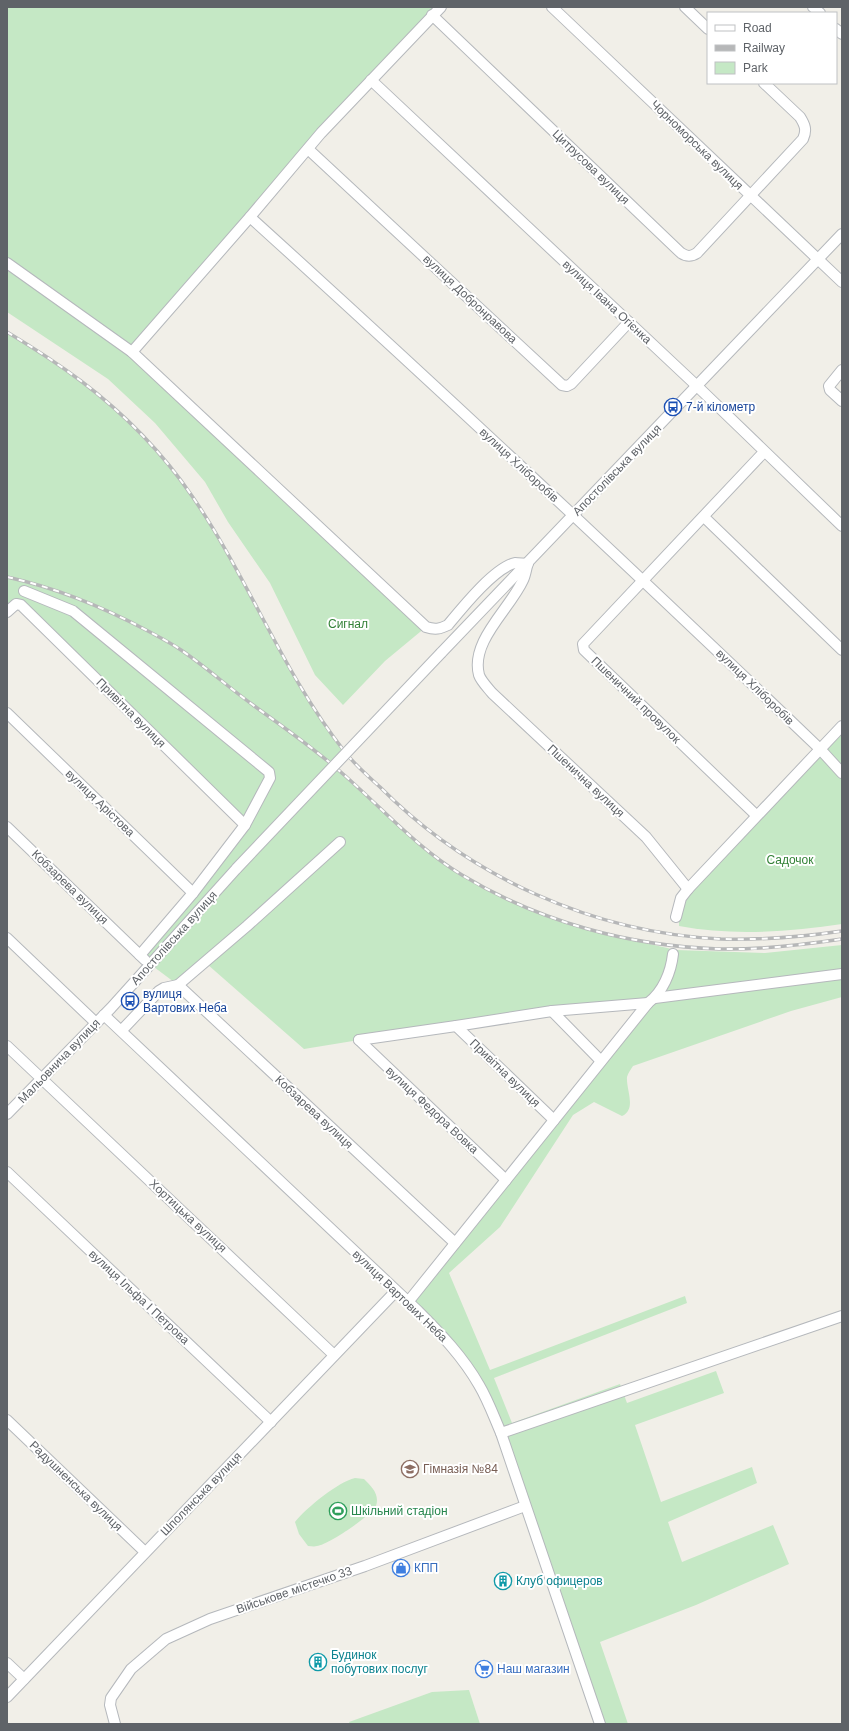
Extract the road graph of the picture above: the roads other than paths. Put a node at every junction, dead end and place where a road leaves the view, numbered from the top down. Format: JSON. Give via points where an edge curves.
{"nodes":[{"id":1,"x":441,"y":7,"type":"edge"},
{"id":2,"x":552,"y":7,"type":"edge"},
{"id":3,"x":685,"y":7,"type":"edge"},
{"id":4,"x":432,"y":15,"type":"junction"},
{"id":5,"x":707,"y":28,"type":"edge"},
{"id":6,"x":371,"y":80,"type":"junction"},
{"id":7,"x":765,"y":84,"type":"edge"},
{"id":8,"x":308,"y":149,"type":"junction"},
{"id":9,"x":750,"y":195,"type":"junction"},
{"id":10,"x":250,"y":217,"type":"junction"},
{"id":11,"x":842,"y":234,"type":"edge"},
{"id":12,"x":819,"y":260,"type":"junction"},
{"id":13,"x":7,"y":263,"type":"edge"},
{"id":14,"x":842,"y":282,"type":"edge"},
{"id":15,"x":629,"y":322,"type":"junction"},
{"id":16,"x":132,"y":352,"type":"junction"},
{"id":17,"x":842,"y":370,"type":"edge"},
{"id":18,"x":698,"y":387,"type":"junction"},
{"id":19,"x":842,"y":401,"type":"edge"},
{"id":20,"x":764,"y":452,"type":"junction"},
{"id":21,"x":573,"y":516,"type":"junction"},
{"id":22,"x":704,"y":517,"type":"junction"},
{"id":23,"x":842,"y":526,"type":"edge"},
{"id":24,"x":528,"y":564,"type":"junction"},
{"id":25,"x":644,"y":580,"type":"junction"},
{"id":26,"x":24,"y":590,"type":"dead end"},
{"id":27,"x":7,"y":612,"type":"edge"},
{"id":28,"x":842,"y":650,"type":"edge"},
{"id":29,"x":7,"y":712,"type":"edge"},
{"id":30,"x":842,"y":726,"type":"edge"},
{"id":31,"x":820,"y":749,"type":"junction"},
{"id":32,"x":842,"y":773,"type":"edge"},
{"id":33,"x":756,"y":815,"type":"junction"},
{"id":34,"x":245,"y":825,"type":"junction"},
{"id":35,"x":7,"y":827,"type":"edge"},
{"id":36,"x":340,"y":842,"type":"dead end"},
{"id":37,"x":688,"y":888,"type":"junction"},
{"id":38,"x":193,"y":893,"type":"junction"},
{"id":39,"x":676,"y":917,"type":"dead end"},
{"id":40,"x":7,"y":938,"type":"edge"},
{"id":41,"x":673,"y":954,"type":"dead end"},
{"id":42,"x":140,"y":955,"type":"junction"},
{"id":43,"x":150,"y":964,"type":"junction"},
{"id":44,"x":842,"y":974,"type":"edge"},
{"id":45,"x":174,"y":986,"type":"junction"},
{"id":46,"x":652,"y":1000,"type":"junction"},
{"id":47,"x":107,"y":1011,"type":"junction"},
{"id":48,"x":552,"y":1011,"type":"junction"},
{"id":49,"x":96,"y":1023,"type":"junction"},
{"id":50,"x":456,"y":1026,"type":"junction"},
{"id":51,"x":122,"y":1030,"type":"junction"},
{"id":52,"x":359,"y":1040,"type":"joint"},
{"id":53,"x":7,"y":1046,"type":"edge"},
{"id":54,"x":601,"y":1061,"type":"junction"},
{"id":55,"x":42,"y":1078,"type":"junction"},
{"id":56,"x":7,"y":1114,"type":"edge"},
{"id":57,"x":554,"y":1120,"type":"junction"},
{"id":58,"x":7,"y":1172,"type":"edge"},
{"id":59,"x":506,"y":1180,"type":"junction"},
{"id":60,"x":455,"y":1243,"type":"junction"},
{"id":61,"x":396,"y":1291,"type":"junction"},
{"id":62,"x":408,"y":1302,"type":"junction"},
{"id":63,"x":842,"y":1316,"type":"edge"},
{"id":64,"x":334,"y":1355,"type":"junction"},
{"id":65,"x":7,"y":1420,"type":"edge"},
{"id":66,"x":271,"y":1422,"type":"junction"},
{"id":67,"x":501,"y":1433,"type":"junction"},
{"id":68,"x":525,"y":1506,"type":"junction"},
{"id":69,"x":145,"y":1552,"type":"junction"},
{"id":70,"x":7,"y":1663,"type":"edge"},
{"id":71,"x":24,"y":1679,"type":"junction"},
{"id":72,"x":7,"y":1697,"type":"edge"},
{"id":73,"x":115,"y":1724,"type":"edge"},
{"id":74,"x":600,"y":1724,"type":"edge"}],
"edges":[{"from":1,"to":4,"type":"street"},
{"from":2,"to":9,"type":"street","name":"Чорноморська вулиця"},
{"from":3,"to":5,"type":"street"},
{"from":4,"to":6,"type":"street"},
{"from":4,"to":9,"type":"street","name":"Цитрусова вулиця","via":[[681,253],[690,256],[697,253]]},
{"from":6,"to":8,"type":"street"},
{"from":6,"to":15,"type":"street","name":"вулиця Івана Огієнка"},
{"from":7,"to":9,"type":"street","name":"Цитрусова вулиця","via":[[800,118],[805,124],[806,131],[798,145]]},
{"from":8,"to":10,"type":"street"},
{"from":8,"to":15,"type":"street","name":"вулиця Добронравова","via":[[562,385],[571,384]]},
{"from":9,"to":12,"type":"street","name":"Чорноморська вулиця"},
{"from":10,"to":16,"type":"street"},
{"from":10,"to":21,"type":"street","name":"вулиця Хліборобів"},
{"from":11,"to":12,"type":"street","name":"Апостолівська вулиця"},
{"from":12,"to":14,"type":"street","name":"Чорноморська вулиця"},
{"from":12,"to":18,"type":"street","name":"Апостолівська вулиця"},
{"from":13,"to":16,"type":"street"},
{"from":15,"to":18,"type":"street","name":"вулиця Івана Огієнка"},
{"from":16,"to":24,"type":"street","via":[[426,627],[440,629],[448,625],[490,578],[516,563]]},
{"from":17,"to":19,"type":"street","via":[[829,386]]},
{"from":18,"to":20,"type":"street","name":"вулиця Івана Огієнка"},
{"from":18,"to":21,"type":"street","name":"Апостолівська вулиця"},
{"from":20,"to":22,"type":"street"},
{"from":20,"to":23,"type":"street","name":"вулиця Івана Огієнка"},
{"from":21,"to":24,"type":"street","name":"Апостолівська вулиця"},
{"from":21,"to":25,"type":"street","name":"вулиця Хліборобів"},
{"from":22,"to":25,"type":"street"},
{"from":22,"to":28,"type":"street"},
{"from":24,"to":37,"type":"street","name":"Пшенична вулиця","via":[[523,581],[480,649],[480,677],[497,698],[646,837]]},
{"from":24,"to":43,"type":"street","name":"Апостолівська вулиця","bridge":true,"via":[[237,868]]},
{"from":25,"to":31,"type":"street","name":"вулиця Хліборобів"},
{"from":25,"to":33,"type":"street","name":"Пшеничний провулок","via":[[586,639],[583,644],[584,650]]},
{"from":26,"to":34,"type":"street","via":[[73,611],[269,772],[270,778]]},
{"from":27,"to":34,"type":"street","name":"Привітна вулиця","via":[[16,604],[21,605]]},
{"from":29,"to":38,"type":"street","name":"вулиця Арістова"},
{"from":30,"to":31,"type":"street"},
{"from":31,"to":32,"type":"street","name":"вулиця Хліборобів"},
{"from":31,"to":33,"type":"street"},
{"from":33,"to":37,"type":"street"},
{"from":34,"to":38,"type":"street"},
{"from":35,"to":42,"type":"street","name":"Кобзарева вулиця"},
{"from":36,"to":45,"type":"street","via":[[247,926]]},
{"from":37,"to":39,"type":"street","via":[[680,898]]},
{"from":38,"to":42,"type":"street"},
{"from":40,"to":49,"type":"street"},
{"from":41,"to":46,"type":"street","via":[[666,980]]},
{"from":42,"to":43,"type":"street","name":"Кобзарева вулиця"},
{"from":43,"to":47,"type":"street","name":"Апостолівська вулиця"},
{"from":44,"to":46,"type":"street","name":"Привітна вулиця"},
{"from":45,"to":51,"type":"street","via":[[151,997]]},
{"from":45,"to":60,"type":"street","name":"Кобзарева вулиця"},
{"from":46,"to":48,"type":"street","name":"Привітна вулиця"},
{"from":46,"to":54,"type":"street"},
{"from":47,"to":49,"type":"street","name":"Мальовнича вулиця"},
{"from":47,"to":51,"type":"street","name":"вулиця Вартових Неба"},
{"from":48,"to":50,"type":"street","name":"Привітна вулиця"},
{"from":48,"to":54,"type":"street"},
{"from":49,"to":55,"type":"street","name":"Мальовнича вулиця"},
{"from":50,"to":52,"type":"street","name":"Привітна вулиця"},
{"from":50,"to":57,"type":"street","name":"Привітна вулиця"},
{"from":51,"to":61,"type":"street","name":"вулиця Вартових Неба"},
{"from":52,"to":59,"type":"street","name":"вулиця Федора Вовка"},
{"from":53,"to":55,"type":"street","name":"Хортицька вулиця"},
{"from":54,"to":57,"type":"street"},
{"from":55,"to":56,"type":"street","name":"Мальовнича вулиця"},
{"from":55,"to":64,"type":"street","name":"Хортицька вулиця"},
{"from":57,"to":59,"type":"street"},
{"from":58,"to":66,"type":"street","name":"вулиця Ільфа І Петрова"},
{"from":59,"to":60,"type":"street"},
{"from":60,"to":62,"type":"street"},
{"from":61,"to":62,"type":"street","name":"вулиця Вартових Неба"},
{"from":61,"to":64,"type":"street","name":"Шполянська вулиця"},
{"from":62,"to":67,"type":"street","name":"вулиця Вартових Неба","via":[[452,1346],[470,1371],[490,1406]]},
{"from":63,"to":67,"type":"street"},
{"from":64,"to":66,"type":"street","name":"Шполянська вулиця"},
{"from":65,"to":69,"type":"street","name":"Радушненська вулиця"},
{"from":66,"to":69,"type":"street","name":"Шполянська вулиця"},
{"from":67,"to":68,"type":"street","name":"вулиця Вартових Неба"},
{"from":68,"to":73,"type":"street","name":"Військове містечко 33","via":[[364,1566],[210,1618],[166,1639],[131,1669],[111,1698],[110,1705]]},
{"from":68,"to":74,"type":"street","name":"вулиця Вартових Неба"},
{"from":69,"to":71,"type":"street","name":"Шполянська вулиця"},
{"from":70,"to":71,"type":"street"},
{"from":71,"to":72,"type":"street","name":"Шполянська вулиця"}]}
